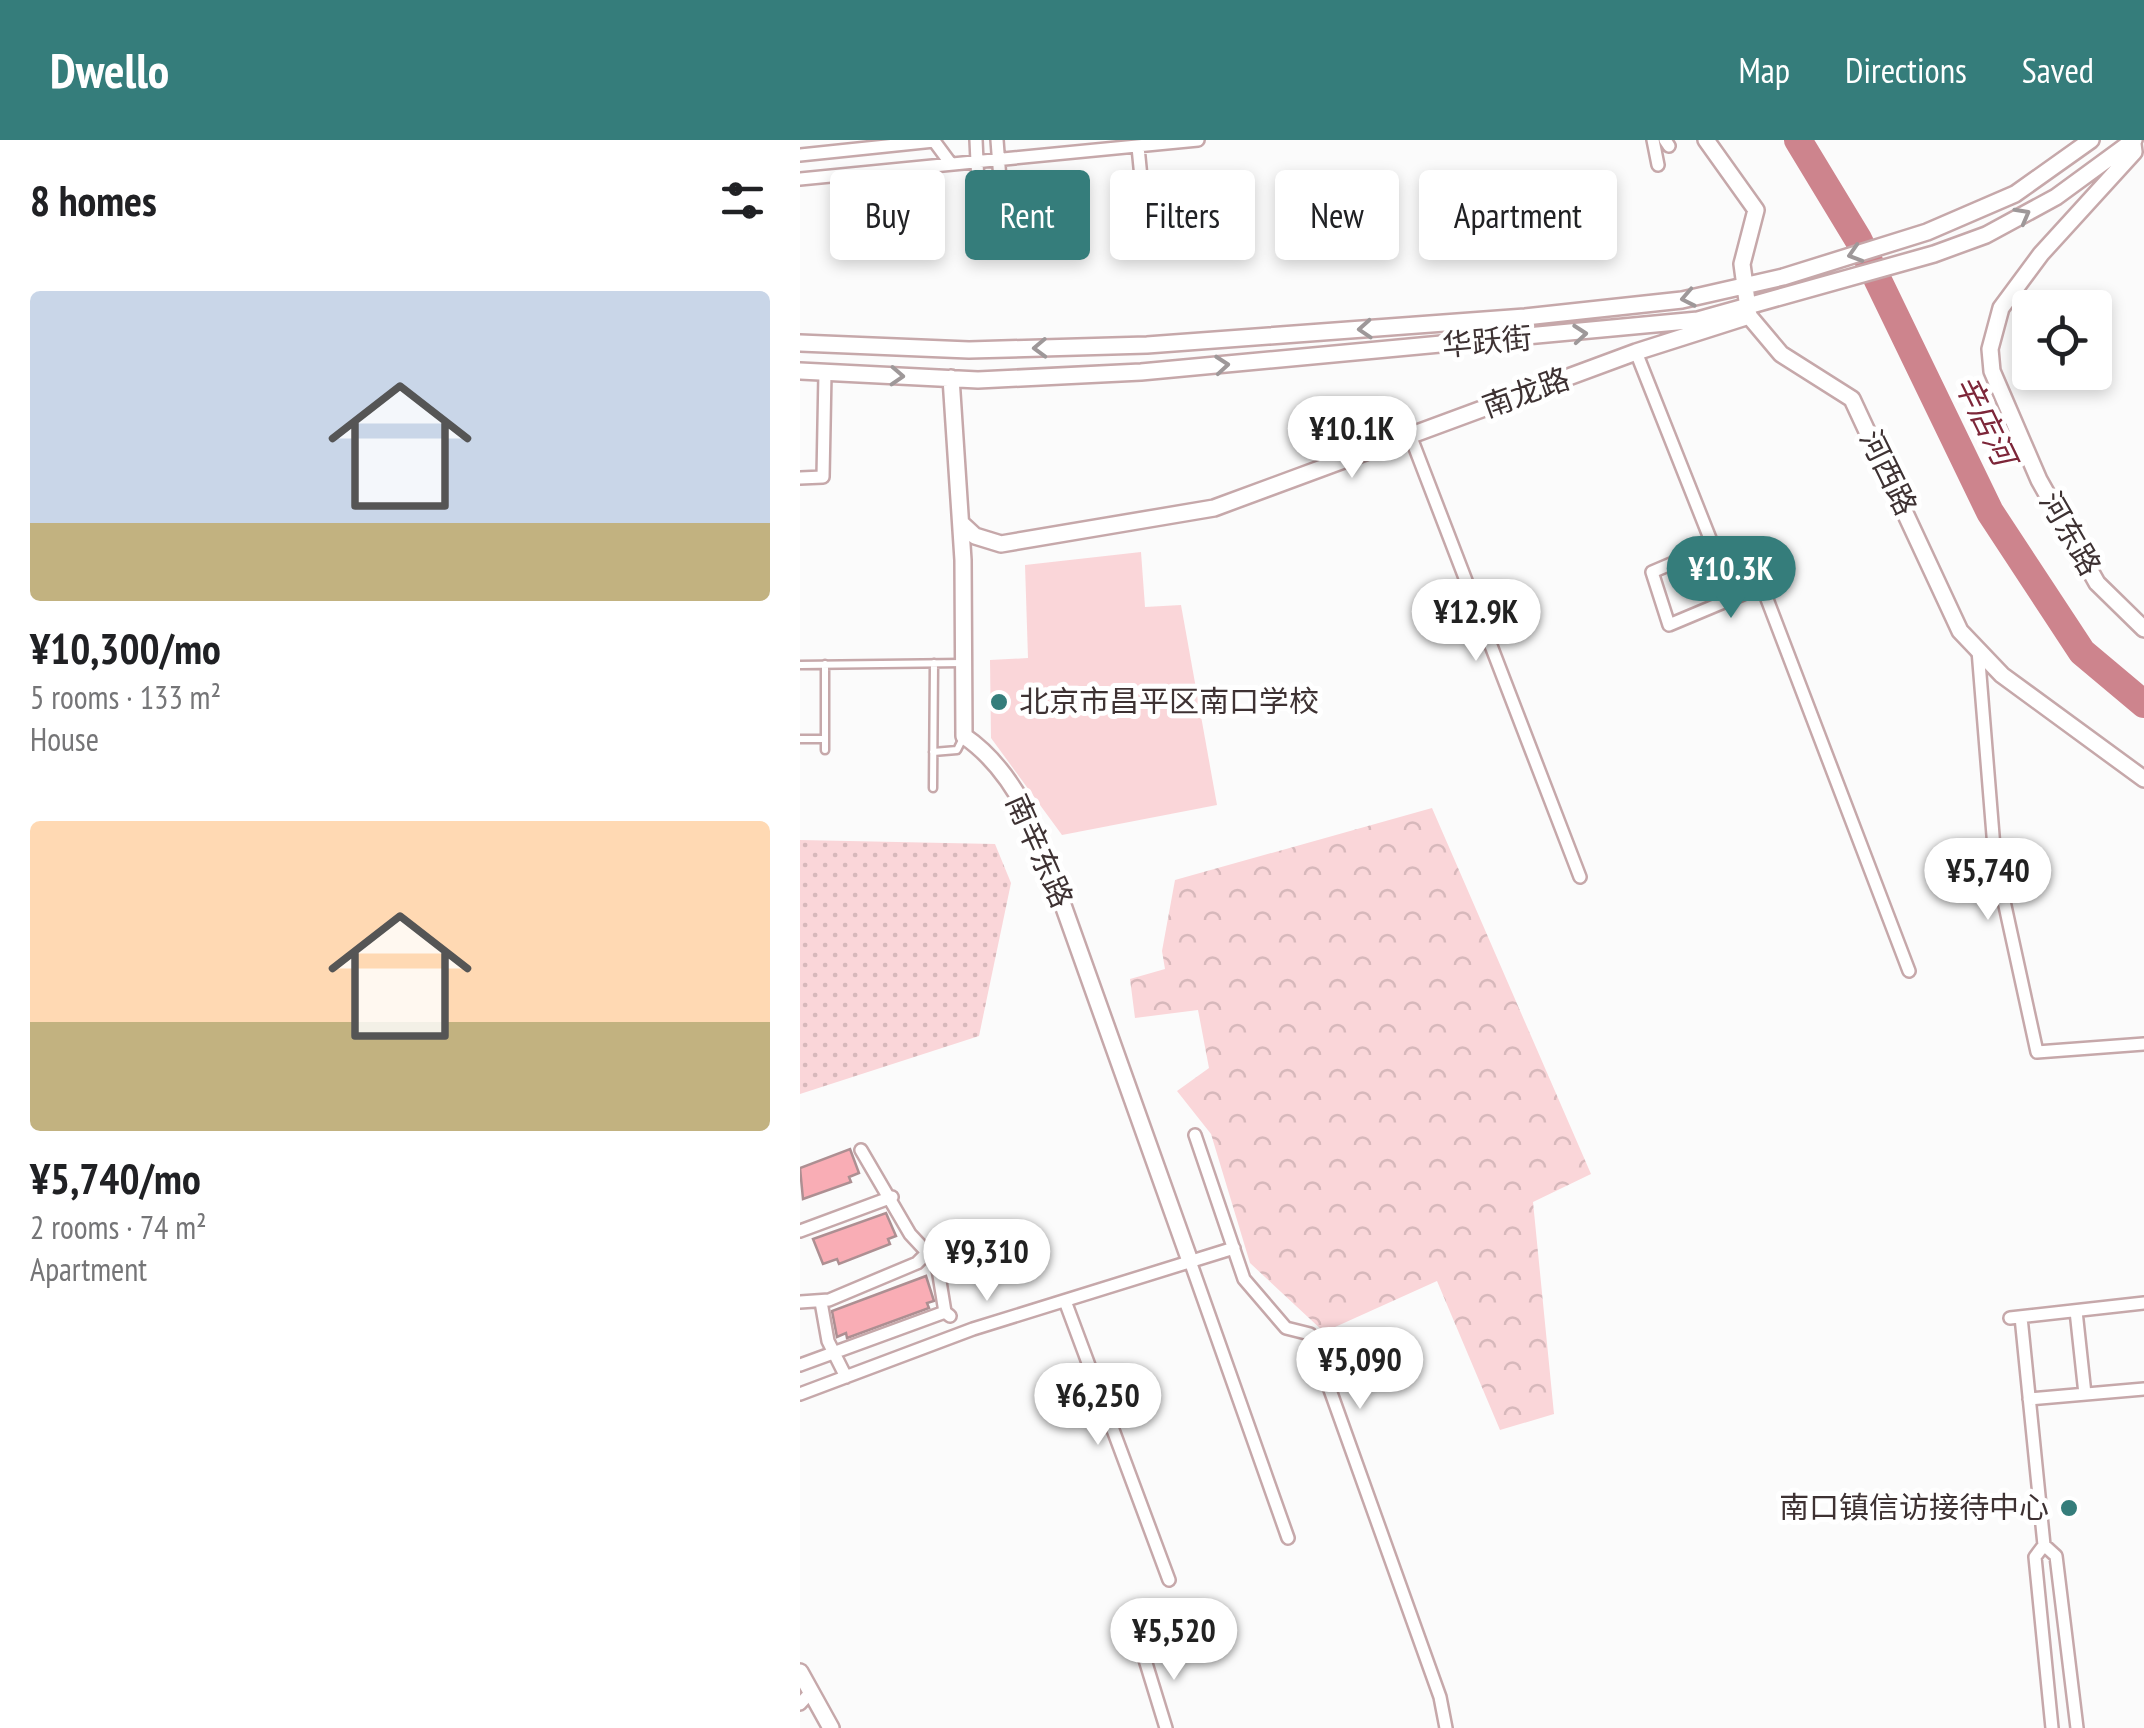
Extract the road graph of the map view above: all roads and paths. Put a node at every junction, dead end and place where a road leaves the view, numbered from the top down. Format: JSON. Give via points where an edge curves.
{"nodes":[{"id":1,"x":976,"y":140,"type":"edge"},
{"id":2,"x":997,"y":140,"type":"edge"},
{"id":3,"x":1198,"y":140,"type":"edge"},
{"id":4,"x":1653,"y":140,"type":"edge"},
{"id":5,"x":1706,"y":140,"type":"edge"},
{"id":6,"x":2091,"y":140,"type":"edge"},
{"id":7,"x":2133,"y":140,"type":"edge"},
{"id":8,"x":1138,"y":146,"type":"junction"},
{"id":9,"x":800,"y":155,"type":"edge"},
{"id":10,"x":999,"y":158,"type":"junction"},
{"id":11,"x":977,"y":161,"type":"junction"},
{"id":12,"x":952,"y":164,"type":"junction"},
{"id":13,"x":1658,"y":165,"type":"dead end"},
{"id":14,"x":1140,"y":170,"type":"edge"},
{"id":15,"x":800,"y":180,"type":"edge"},
{"id":16,"x":1745,"y":286,"type":"junction"},
{"id":17,"x":1748,"y":312,"type":"junction"},
{"id":18,"x":800,"y":343,"type":"edge"},
{"id":19,"x":1636,"y":352,"type":"junction"},
{"id":20,"x":800,"y":371,"type":"edge"},
{"id":21,"x":826,"y":372,"type":"junction"},
{"id":22,"x":952,"y":378,"type":"junction"},
{"id":23,"x":1410,"y":435,"type":"junction"},
{"id":24,"x":800,"y":478,"type":"edge"},
{"id":25,"x":961,"y":523,"type":"junction"},
{"id":26,"x":2144,"y":629,"type":"edge"},
{"id":27,"x":1978,"y":650,"type":"junction"},
{"id":28,"x":934,"y":663,"type":"junction"},
{"id":29,"x":964,"y":663,"type":"junction"},
{"id":30,"x":800,"y":664,"type":"edge"},
{"id":31,"x":825,"y":664,"type":"junction"},
{"id":32,"x":964,"y":736,"type":"junction"},
{"id":33,"x":800,"y":739,"type":"edge"},
{"id":34,"x":825,"y":739,"type":"junction"},
{"id":35,"x":825,"y":750,"type":"dead end"},
{"id":36,"x":933,"y":752,"type":"junction"},
{"id":37,"x":2144,"y":779,"type":"edge"},
{"id":38,"x":933,"y":788,"type":"dead end"},
{"id":39,"x":1580,"y":877,"type":"dead end"},
{"id":40,"x":1909,"y":971,"type":"dead end"},
{"id":41,"x":2144,"y":1044,"type":"edge"},
{"id":42,"x":1195,"y":1136,"type":"dead end"},
{"id":43,"x":861,"y":1150,"type":"dead end"},
{"id":44,"x":892,"y":1198,"type":"junction"},
{"id":45,"x":800,"y":1232,"type":"edge"},
{"id":46,"x":1234,"y":1248,"type":"junction"},
{"id":47,"x":926,"y":1254,"type":"junction"},
{"id":48,"x":1190,"y":1262,"type":"junction"},
{"id":49,"x":800,"y":1285,"type":"edge"},
{"id":50,"x":802,"y":1301,"type":"edge"},
{"id":51,"x":1064,"y":1301,"type":"junction"},
{"id":52,"x":821,"y":1302,"type":"junction"},
{"id":53,"x":2144,"y":1303,"type":"edge"},
{"id":54,"x":2076,"y":1311,"type":"junction"},
{"id":55,"x":832,"y":1354,"type":"junction"},
{"id":56,"x":800,"y":1365,"type":"edge"},
{"id":57,"x":846,"y":1377,"type":"junction"},
{"id":58,"x":2144,"y":1389,"type":"edge"},
{"id":59,"x":800,"y":1394,"type":"edge"},
{"id":60,"x":2085,"y":1394,"type":"junction"},
{"id":61,"x":2029,"y":1399,"type":"junction"},
{"id":62,"x":1288,"y":1538,"type":"dead end"},
{"id":63,"x":2044,"y":1545,"type":"junction"},
{"id":64,"x":1169,"y":1580,"type":"dead end"},
{"id":65,"x":1142,"y":1650,"type":"dead end"},
{"id":66,"x":800,"y":1672,"type":"edge"},
{"id":67,"x":806,"y":1698,"type":"edge"},
{"id":68,"x":831,"y":1728,"type":"edge"},
{"id":69,"x":1166,"y":1728,"type":"edge"},
{"id":70,"x":1446,"y":1728,"type":"edge"},
{"id":71,"x":2052,"y":1728,"type":"edge"},
{"id":72,"x":2077,"y":1728,"type":"edge"}],
"edges":[{"from":1,"to":11,"type":"street"},
{"from":2,"to":10,"type":"street"},
{"from":3,"to":8,"type":"street"},
{"from":4,"to":13,"type":"street"},
{"from":5,"to":16,"type":"street","via":[[1756,210],[1742,264]]},
{"from":6,"to":16,"type":"street","name":"华跃街","one_way":true,"via":[[2015,194],[1926,232]]},
{"from":17,"to":7,"type":"street","name":"华跃街","one_way":true,"via":[[1986,234],[2056,196]]},
{"from":7,"to":26,"type":"street","name":"河东路","via":[[2134,152],[2001,308],[1990,349],[1992,371],[2038,480],[2097,584]]},
{"from":8,"to":10,"type":"street"},
{"from":8,"to":14,"type":"street"},
{"from":9,"to":12,"type":"street","via":[[934,141]]},
{"from":10,"to":11,"type":"street"},
{"from":10,"to":11,"type":"street","via":[[1003,220],[996,239],[986,241]]},
{"from":11,"to":12,"type":"street"},
{"from":12,"to":15,"type":"street"},
{"from":16,"to":17,"type":"street"},
{"from":16,"to":18,"type":"street","name":"华跃街","one_way":true,"via":[[1682,300],[1524,317],[1147,345],[969,350]]},
{"from":17,"to":19,"type":"street","name":"南龙路"},
{"from":22,"to":17,"type":"street","name":"华跃街","one_way":true,"via":[[1141,372],[1588,333]]},
{"from":17,"to":27,"type":"street","name":"河西路","via":[[1781,354],[1852,399],[1960,630]]},
{"from":19,"to":23,"type":"street","name":"南龙路"},
{"from":19,"to":40,"type":"street","via":[[1713,546],[1652,572],[1669,625],[1762,586]]},
{"from":20,"to":21,"type":"street","name":"华跃街"},
{"from":21,"to":22,"type":"street","name":"华跃街","one_way":true},
{"from":21,"to":24,"type":"street","via":[[823,477]]},
{"from":22,"to":25,"type":"street"},
{"from":23,"to":25,"type":"street","name":"南龙路","via":[[1181,517],[1001,544],[975,536]]},
{"from":23,"to":39,"type":"street"},
{"from":25,"to":29,"type":"street"},
{"from":27,"to":37,"type":"street","name":"河西路"},
{"from":27,"to":41,"type":"street","via":[[1996,860],[2037,1052]]},
{"from":28,"to":29,"type":"lane"},
{"from":28,"to":31,"type":"lane"},
{"from":28,"to":36,"type":"lane"},
{"from":29,"to":32,"type":"street"},
{"from":30,"to":31,"type":"lane"},
{"from":31,"to":34,"type":"lane"},
{"from":32,"to":36,"type":"lane","via":[[956,750]]},
{"from":32,"to":48,"type":"street","name":"南辛东路","via":[[1022,800],[1038,834]]},
{"from":33,"to":34,"type":"lane"},
{"from":34,"to":35,"type":"lane"},
{"from":36,"to":38,"type":"lane"},
{"from":42,"to":46,"type":"street"},
{"from":43,"to":44,"type":"street"},
{"from":44,"to":45,"type":"street"},
{"from":44,"to":47,"type":"street"},
{"from":46,"to":48,"type":"street"},
{"from":46,"to":70,"type":"street","via":[[1244,1279],[1286,1328],[1310,1334]]},
{"from":47,"to":52,"type":"street","via":[[917,1264]]},
{"from":47,"to":55,"type":"street","via":[[939,1270],[948,1314]]},
{"from":48,"to":51,"type":"street"},
{"from":48,"to":62,"type":"street"},
{"from":49,"to":50,"type":"street"},
{"from":50,"to":52,"type":"street"},
{"from":51,"to":57,"type":"street"},
{"from":51,"to":64,"type":"street"},
{"from":52,"to":55,"type":"street"},
{"from":53,"to":54,"type":"street"},
{"from":54,"to":60,"type":"street"},
{"from":54,"to":61,"type":"street","via":[[2015,1318]]},
{"from":55,"to":56,"type":"street"},
{"from":55,"to":57,"type":"street"},
{"from":57,"to":59,"type":"street"},
{"from":58,"to":60,"type":"street"},
{"from":60,"to":61,"type":"street"},
{"from":61,"to":63,"type":"street"},
{"from":63,"to":71,"type":"street","via":[[2036,1558]]},
{"from":63,"to":72,"type":"street","via":[[2056,1556]]},
{"from":65,"to":69,"type":"street"},
{"from":66,"to":67,"type":"street"},
{"from":67,"to":68,"type":"street"}]}
